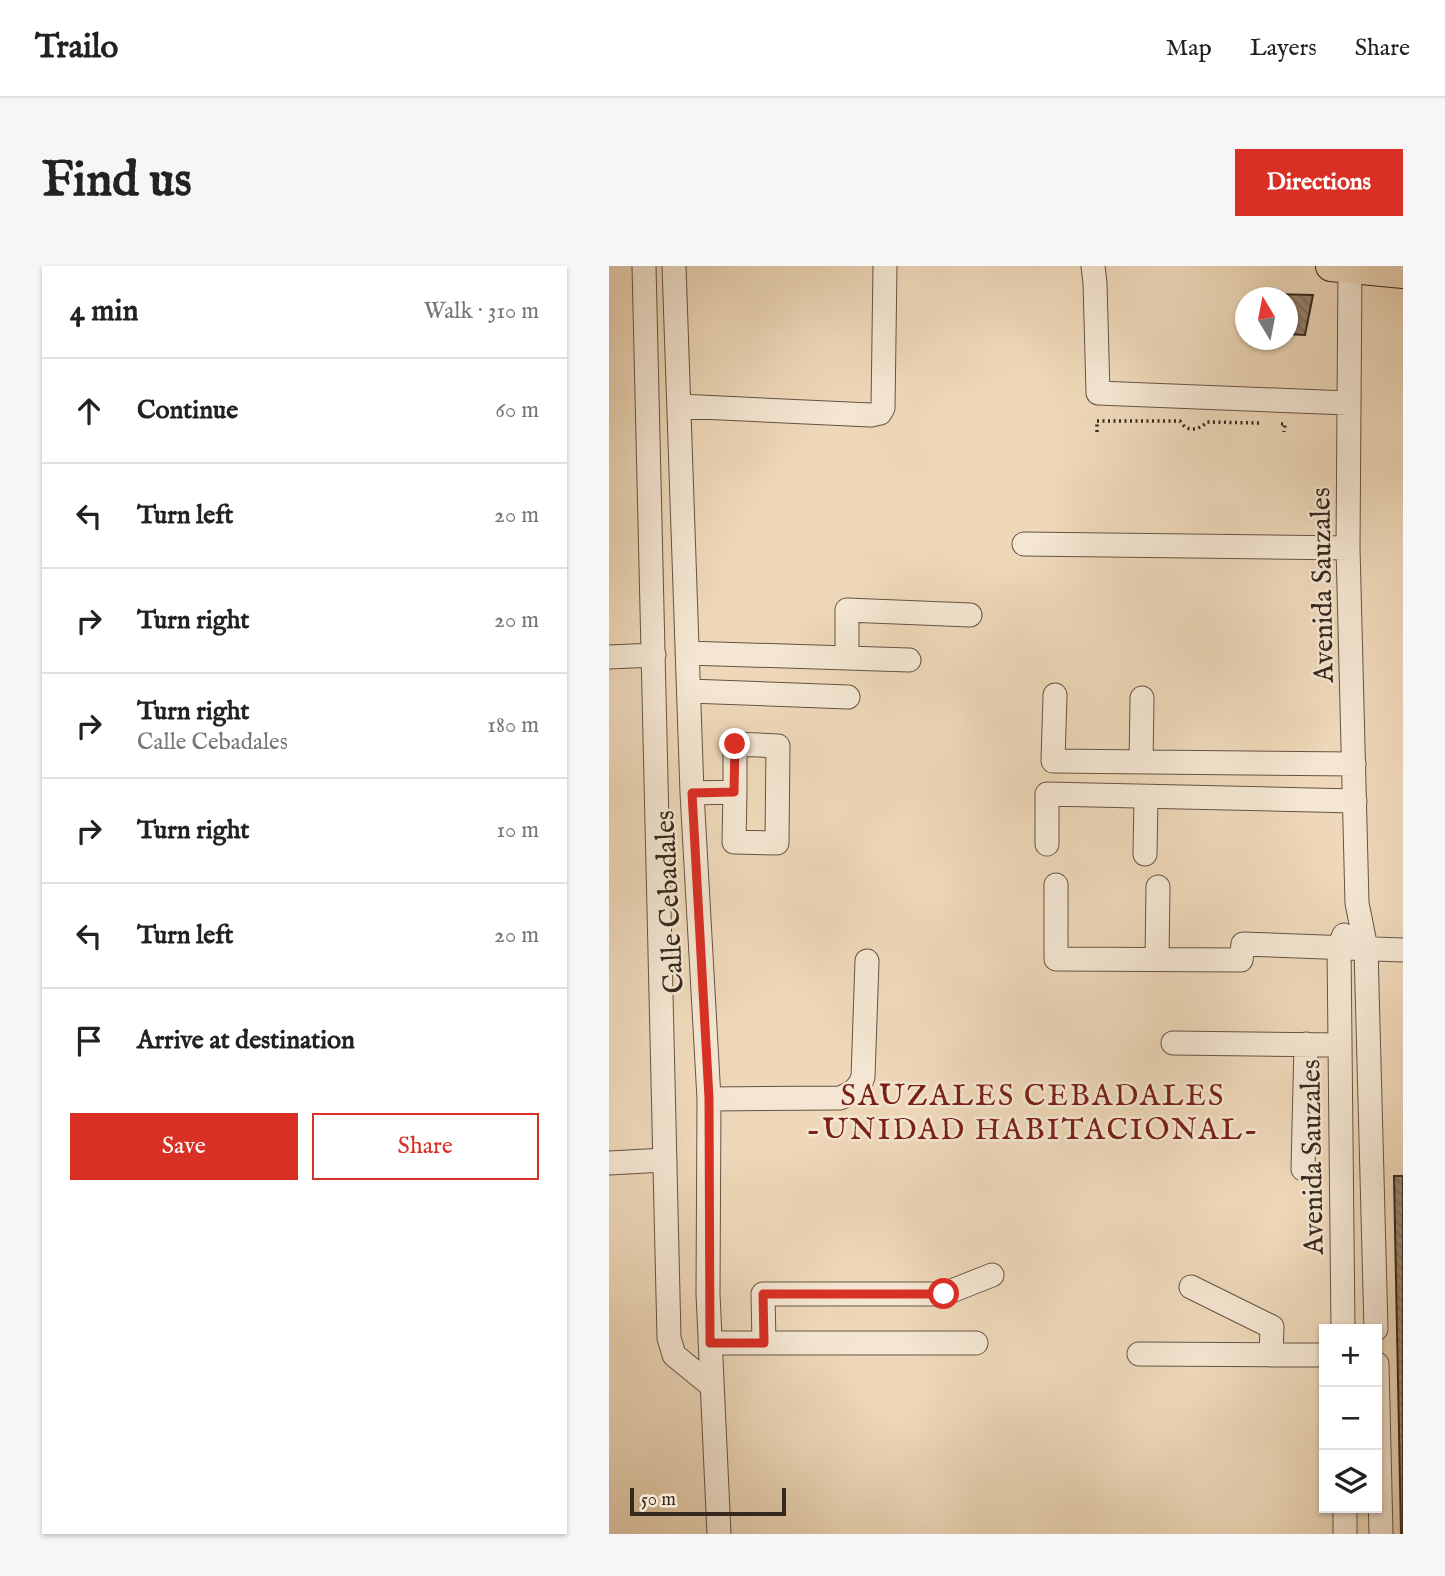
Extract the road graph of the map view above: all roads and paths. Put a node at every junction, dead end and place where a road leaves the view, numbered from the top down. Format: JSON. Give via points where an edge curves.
{"nodes":[{"id":1,"x":644,"y":266,"type":"edge"},
{"id":2,"x":674,"y":266,"type":"edge"},
{"id":3,"x":885,"y":266,"type":"edge"},
{"id":4,"x":1093,"y":266,"type":"edge"},
{"id":5,"x":1344,"y":266,"type":"edge"},
{"id":6,"x":1403,"y":273,"type":"edge"},
{"id":7,"x":646,"y":342,"type":"junction"},
{"id":8,"x":677,"y":342,"type":"junction"},
{"id":9,"x":1348,"y":402,"type":"junction"},
{"id":10,"x":679,"y":406,"type":"junction"},
{"id":11,"x":1097,"y":432,"type":"dead end"},
{"id":12,"x":1285,"y":432,"type":"dead end"},
{"id":13,"x":1024,"y":544,"type":"dead end"},
{"id":14,"x":1348,"y":548,"type":"junction"},
{"id":15,"x":970,"y":615,"type":"dead end"},
{"id":16,"x":687,"y":653,"type":"junction"},
{"id":17,"x":654,"y":655,"type":"junction"},
{"id":18,"x":609,"y":657,"type":"edge"},
{"id":19,"x":847,"y":657,"type":"junction"},
{"id":20,"x":909,"y":660,"type":"dead end"},
{"id":21,"x":688,"y":691,"type":"junction"},
{"id":22,"x":1055,"y":695,"type":"dead end"},
{"id":23,"x":848,"y":697,"type":"dead end"},
{"id":24,"x":1142,"y":698,"type":"dead end"},
{"id":25,"x":1141,"y":762,"type":"junction"},
{"id":26,"x":1354,"y":764,"type":"junction"},
{"id":27,"x":734,"y":792,"type":"dead end"},
{"id":28,"x":692,"y":793,"type":"junction"},
{"id":29,"x":1146,"y":797,"type":"junction"},
{"id":30,"x":1355,"y":801,"type":"junction"},
{"id":31,"x":1047,"y":844,"type":"dead end"},
{"id":32,"x":1145,"y":855,"type":"dead end"},
{"id":33,"x":1056,"y":885,"type":"dead end"},
{"id":34,"x":1158,"y":887,"type":"dead end"},
{"id":35,"x":1357,"y":903,"type":"junction"},
{"id":36,"x":1339,"y":947,"type":"junction"},
{"id":37,"x":1366,"y":948,"type":"junction"},
{"id":38,"x":1403,"y":950,"type":"edge"},
{"id":39,"x":1157,"y":959,"type":"junction"},
{"id":40,"x":867,"y":961,"type":"dead end"},
{"id":41,"x":1173,"y":1043,"type":"dead end"},
{"id":42,"x":1306,"y":1044,"type":"junction"},
{"id":43,"x":1340,"y":1045,"type":"junction"},
{"id":44,"x":709,"y":1098,"type":"junction"},
{"id":45,"x":665,"y":1160,"type":"junction"},
{"id":46,"x":609,"y":1163,"type":"edge"},
{"id":47,"x":1303,"y":1169,"type":"dead end"},
{"id":48,"x":992,"y":1275,"type":"dead end"},
{"id":49,"x":1191,"y":1287,"type":"dead end"},
{"id":50,"x":1343,"y":1324,"type":"edge"},
{"id":51,"x":1376,"y":1324,"type":"edge"},
{"id":52,"x":710,"y":1343,"type":"junction"},
{"id":53,"x":764,"y":1343,"type":"junction"},
{"id":54,"x":976,"y":1343,"type":"dead end"},
{"id":55,"x":1139,"y":1354,"type":"dead end"},
{"id":56,"x":1271,"y":1355,"type":"junction"},
{"id":57,"x":1319,"y":1355,"type":"edge"},
{"id":58,"x":712,"y":1386,"type":"junction"},
{"id":59,"x":1378,"y":1387,"type":"edge"},
{"id":60,"x":1345,"y":1513,"type":"edge"},
{"id":61,"x":719,"y":1534,"type":"edge"},
{"id":62,"x":1345,"y":1534,"type":"edge"},
{"id":63,"x":1381,"y":1534,"type":"edge"}],
"edges":[{"from":1,"to":7,"type":"street"},
{"from":2,"to":8,"type":"street","name":"Calle Cebadales"},
{"from":3,"to":10,"type":"street","via":[[880,413]]},
{"from":4,"to":9,"type":"street","via":[[1098,393]]},
{"from":5,"to":6,"type":"main road"},
{"from":5,"to":9,"type":"street","name":"Avenida Sauzales"},
{"from":7,"to":8,"type":"street"},
{"from":7,"to":17,"type":"street"},
{"from":8,"to":10,"type":"street","name":"Calle Cebadales"},
{"from":9,"to":14,"type":"street","name":"Avenida Sauzales"},
{"from":10,"to":16,"type":"street","name":"Calle Cebadales"},
{"from":11,"to":12,"type":"path","via":[[1097,421],[1180,421],[1193,429],[1207,422],[1285,424]]},
{"from":13,"to":14,"type":"street"},
{"from":14,"to":26,"type":"street","name":"Avenida Sauzales"},
{"from":15,"to":19,"type":"street","via":[[847,610]]},
{"from":16,"to":19,"type":"street"},
{"from":16,"to":21,"type":"street","name":"Calle Cebadales"},
{"from":17,"to":18,"type":"street"},
{"from":17,"to":45,"type":"street"},
{"from":19,"to":20,"type":"street"},
{"from":21,"to":23,"type":"street"},
{"from":21,"to":28,"type":"street","name":"Calle Cebadales"},
{"from":22,"to":25,"type":"street","via":[[1053,761]]},
{"from":24,"to":25,"type":"street"},
{"from":25,"to":26,"type":"street"},
{"from":26,"to":30,"type":"street","name":"Avenida Sauzales"},
{"from":27,"to":28,"type":"street"},
{"from":28,"to":44,"type":"street","name":"Calle Cebadales"},
{"from":29,"to":30,"type":"street"},
{"from":29,"to":31,"type":"street","via":[[1047,794]]},
{"from":29,"to":32,"type":"street"},
{"from":30,"to":35,"type":"street","name":"Avenida Sauzales"},
{"from":33,"to":39,"type":"street","via":[[1056,958]]},
{"from":34,"to":39,"type":"street"},
{"from":35,"to":36,"type":"street","name":"Avenida Sauzales"},
{"from":35,"to":37,"type":"street","name":"Avenida Sauzales"},
{"from":36,"to":37,"type":"street"},
{"from":36,"to":39,"type":"street","via":[[1243,944],[1241,960]]},
{"from":36,"to":43,"type":"street","name":"Avenida Sauzales"},
{"from":37,"to":38,"type":"street"},
{"from":37,"to":51,"type":"street","name":"Avenida Sauzales"},
{"from":40,"to":44,"type":"street","via":[[863,1077],[853,1092],[841,1098]]},
{"from":41,"to":42,"type":"street"},
{"from":42,"to":43,"type":"street"},
{"from":42,"to":47,"type":"street"},
{"from":43,"to":50,"type":"street","name":"Avenida Sauzales"},
{"from":44,"to":52,"type":"street","name":"Calle Cebadales"},
{"from":45,"to":46,"type":"street"},
{"from":45,"to":58,"type":"street","via":[[669,1338],[674,1355]]},
{"from":48,"to":53,"type":"street","via":[[944,1294],[763,1294]]},
{"from":49,"to":56,"type":"street","via":[[1272,1327]]},
{"from":52,"to":53,"type":"street"},
{"from":52,"to":58,"type":"street","name":"Calle Cebadales"},
{"from":53,"to":54,"type":"street"},
{"from":55,"to":56,"type":"street"},
{"from":56,"to":57,"type":"street"},
{"from":58,"to":61,"type":"street","name":"Calle Cebadales"},
{"from":59,"to":63,"type":"street"},
{"from":60,"to":62,"type":"street"}]}
